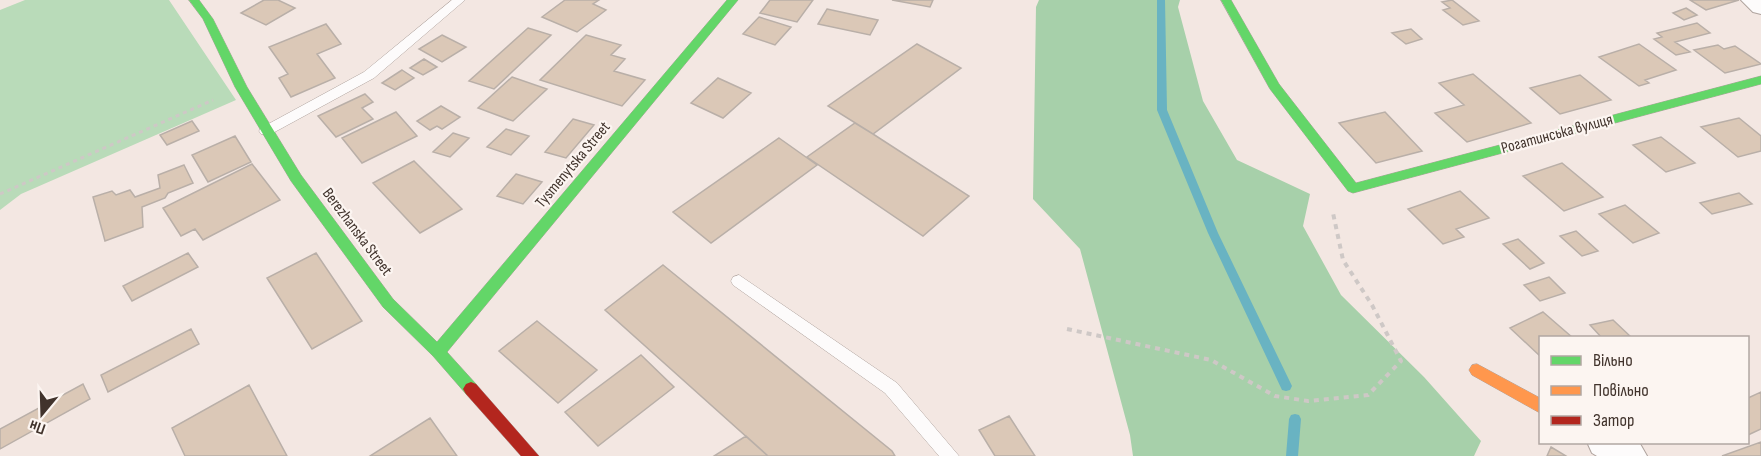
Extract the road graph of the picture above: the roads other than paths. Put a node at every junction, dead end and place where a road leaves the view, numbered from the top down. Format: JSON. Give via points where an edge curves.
{"nodes":[{"id":1,"x":194,"y":0,"type":"edge"},
{"id":2,"x":459,"y":0,"type":"edge"},
{"id":3,"x":733,"y":0,"type":"edge"},
{"id":4,"x":1226,"y":0,"type":"edge"},
{"id":5,"x":1752,"y":0,"type":"edge"},
{"id":6,"x":1761,"y":7,"type":"edge"},
{"id":7,"x":1761,"y":80,"type":"edge"},
{"id":8,"x":266,"y":131,"type":"junction"},
{"id":9,"x":739,"y":281,"type":"dead end"},
{"id":10,"x":438,"y":352,"type":"junction"},
{"id":11,"x":1477,"y":370,"type":"dead end"},
{"id":12,"x":1539,"y":405,"type":"edge"},
{"id":13,"x":1608,"y":444,"type":"edge"},
{"id":14,"x":531,"y":456,"type":"edge"},
{"id":15,"x":950,"y":456,"type":"edge"},
{"id":16,"x":1629,"y":456,"type":"edge"}],
"edges":[{"from":1,"to":8,"type":"street","name":"Berezhanska Street","via":[[208,19]]},
{"from":2,"to":8,"type":"lane","via":[[369,75]]},
{"from":3,"to":10,"type":"street","name":"Tysmenytska Street"},
{"from":4,"to":7,"type":"street","name":"Рогатинська вулиця","via":[[1274,86],[1353,188]]},
{"from":5,"to":6,"type":"street"},
{"from":8,"to":10,"type":"street","name":"Berezhanska Street","via":[[388,303]]},
{"from":9,"to":15,"type":"lane","via":[[891,388]]},
{"from":10,"to":14,"type":"street","name":"Berezhanska Street"},
{"from":11,"to":12,"type":"street"},
{"from":13,"to":16,"type":"street"}]}
